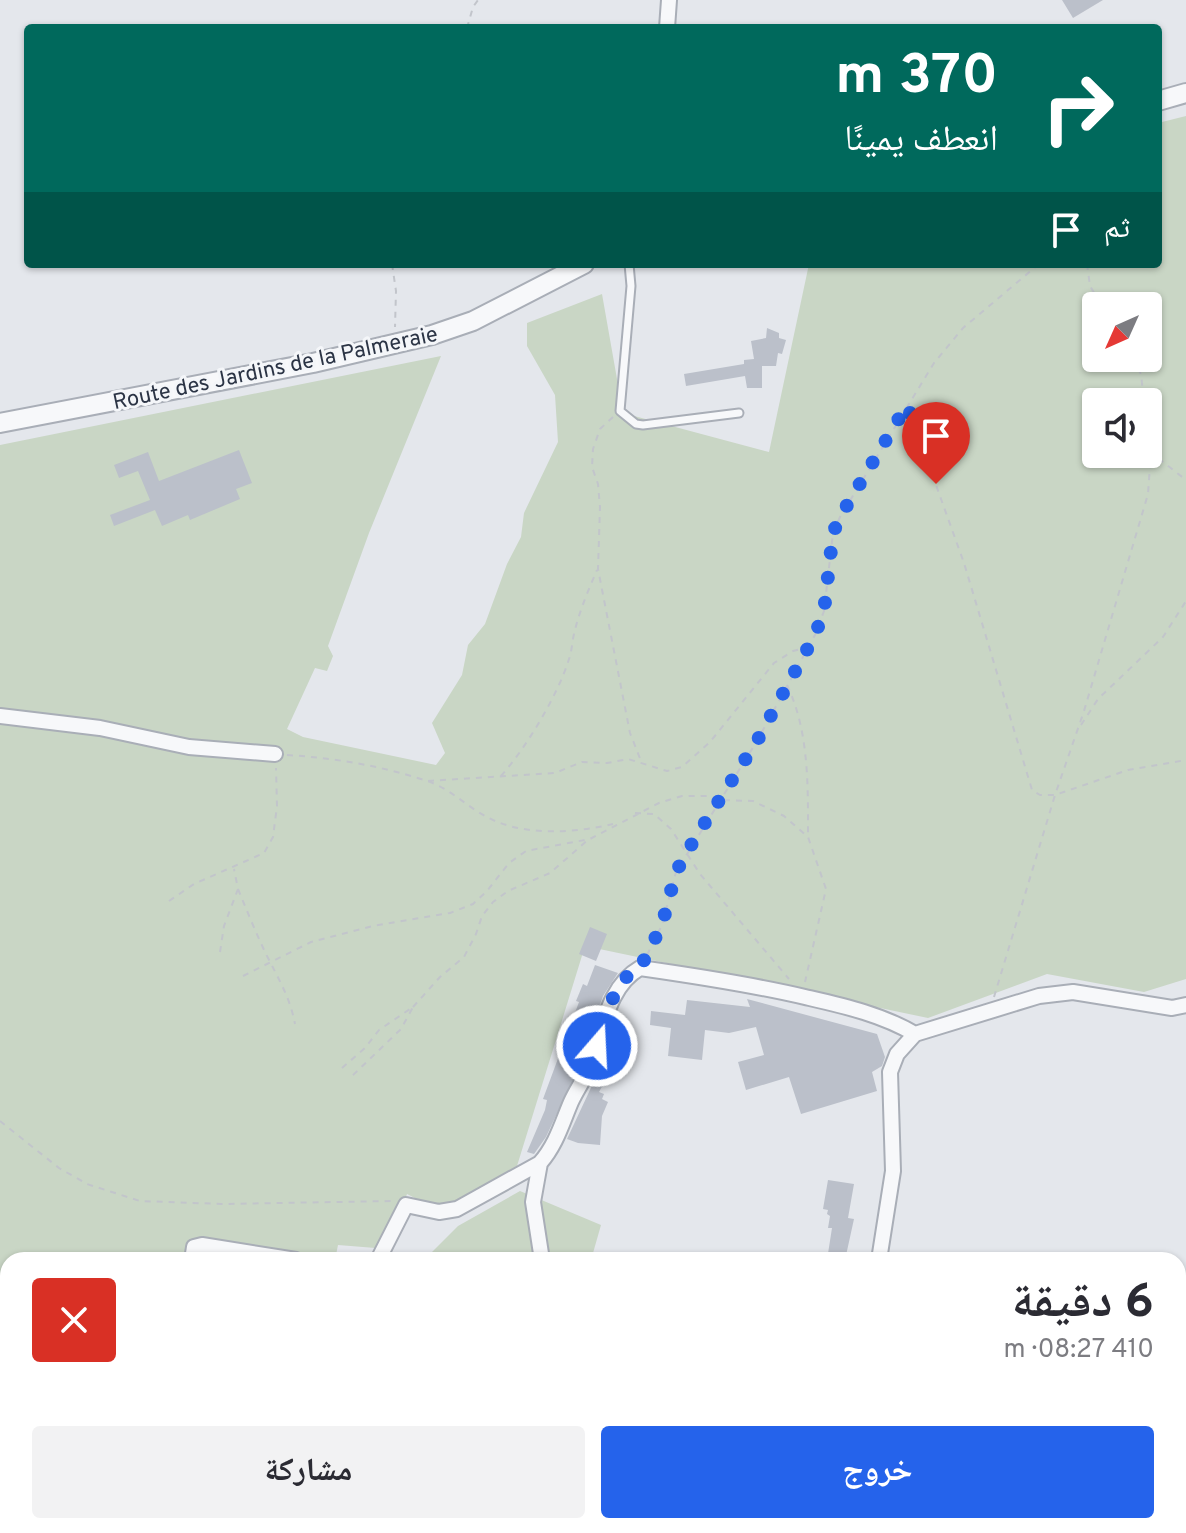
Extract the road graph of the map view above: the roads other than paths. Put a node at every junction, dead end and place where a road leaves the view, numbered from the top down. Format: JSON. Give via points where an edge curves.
{"nodes":[{"id":1,"x":669,"y":0,"type":"edge"},
{"id":2,"x":667,"y":24,"type":"edge"},
{"id":3,"x":1186,"y":93,"type":"edge"},
{"id":4,"x":1162,"y":100,"type":"edge"},
{"id":5,"x":576,"y":268,"type":"edge"},
{"id":6,"x":629,"y":268,"type":"edge"},
{"id":7,"x":739,"y":413,"type":"dead end"},
{"id":8,"x":0,"y":423,"type":"edge"},
{"id":9,"x":0,"y":716,"type":"edge"},
{"id":10,"x":275,"y":754,"type":"road end"},
{"id":11,"x":1186,"y":1005,"type":"edge"},
{"id":12,"x":915,"y":1034,"type":"junction"},
{"id":13,"x":540,"y":1163,"type":"junction"},
{"id":14,"x":193,"y":1252,"type":"edge"},
{"id":15,"x":246,"y":1252,"type":"edge"},
{"id":16,"x":382,"y":1252,"type":"edge"},
{"id":17,"x":541,"y":1252,"type":"edge"},
{"id":18,"x":880,"y":1252,"type":"edge"}],
"edges":[{"from":1,"to":2,"type":"street"},
{"from":3,"to":4,"type":"street"},
{"from":5,"to":8,"type":"street","name":"Route des Jardins de la Palmeraie","via":[[473,321],[395,344]]},
{"from":6,"to":7,"type":"lane","via":[[620,411],[643,425]]},
{"from":9,"to":10,"type":"street","via":[[100,728],[189,747]]},
{"from":11,"to":12,"type":"street","via":[[1172,1008],[1073,992],[1039,996]]},
{"from":12,"to":13,"type":"street","via":[[857,1009],[735,981],[640,968],[614,995],[588,1071]]},
{"from":12,"to":18,"type":"street","via":[[897,1054],[890,1072],[893,1171]]},
{"from":13,"to":16,"type":"street","via":[[457,1209],[439,1212],[406,1205]]},
{"from":13,"to":17,"type":"street","via":[[533,1202]]},
{"from":14,"to":15,"type":"street","via":[[202,1245]]}]}
